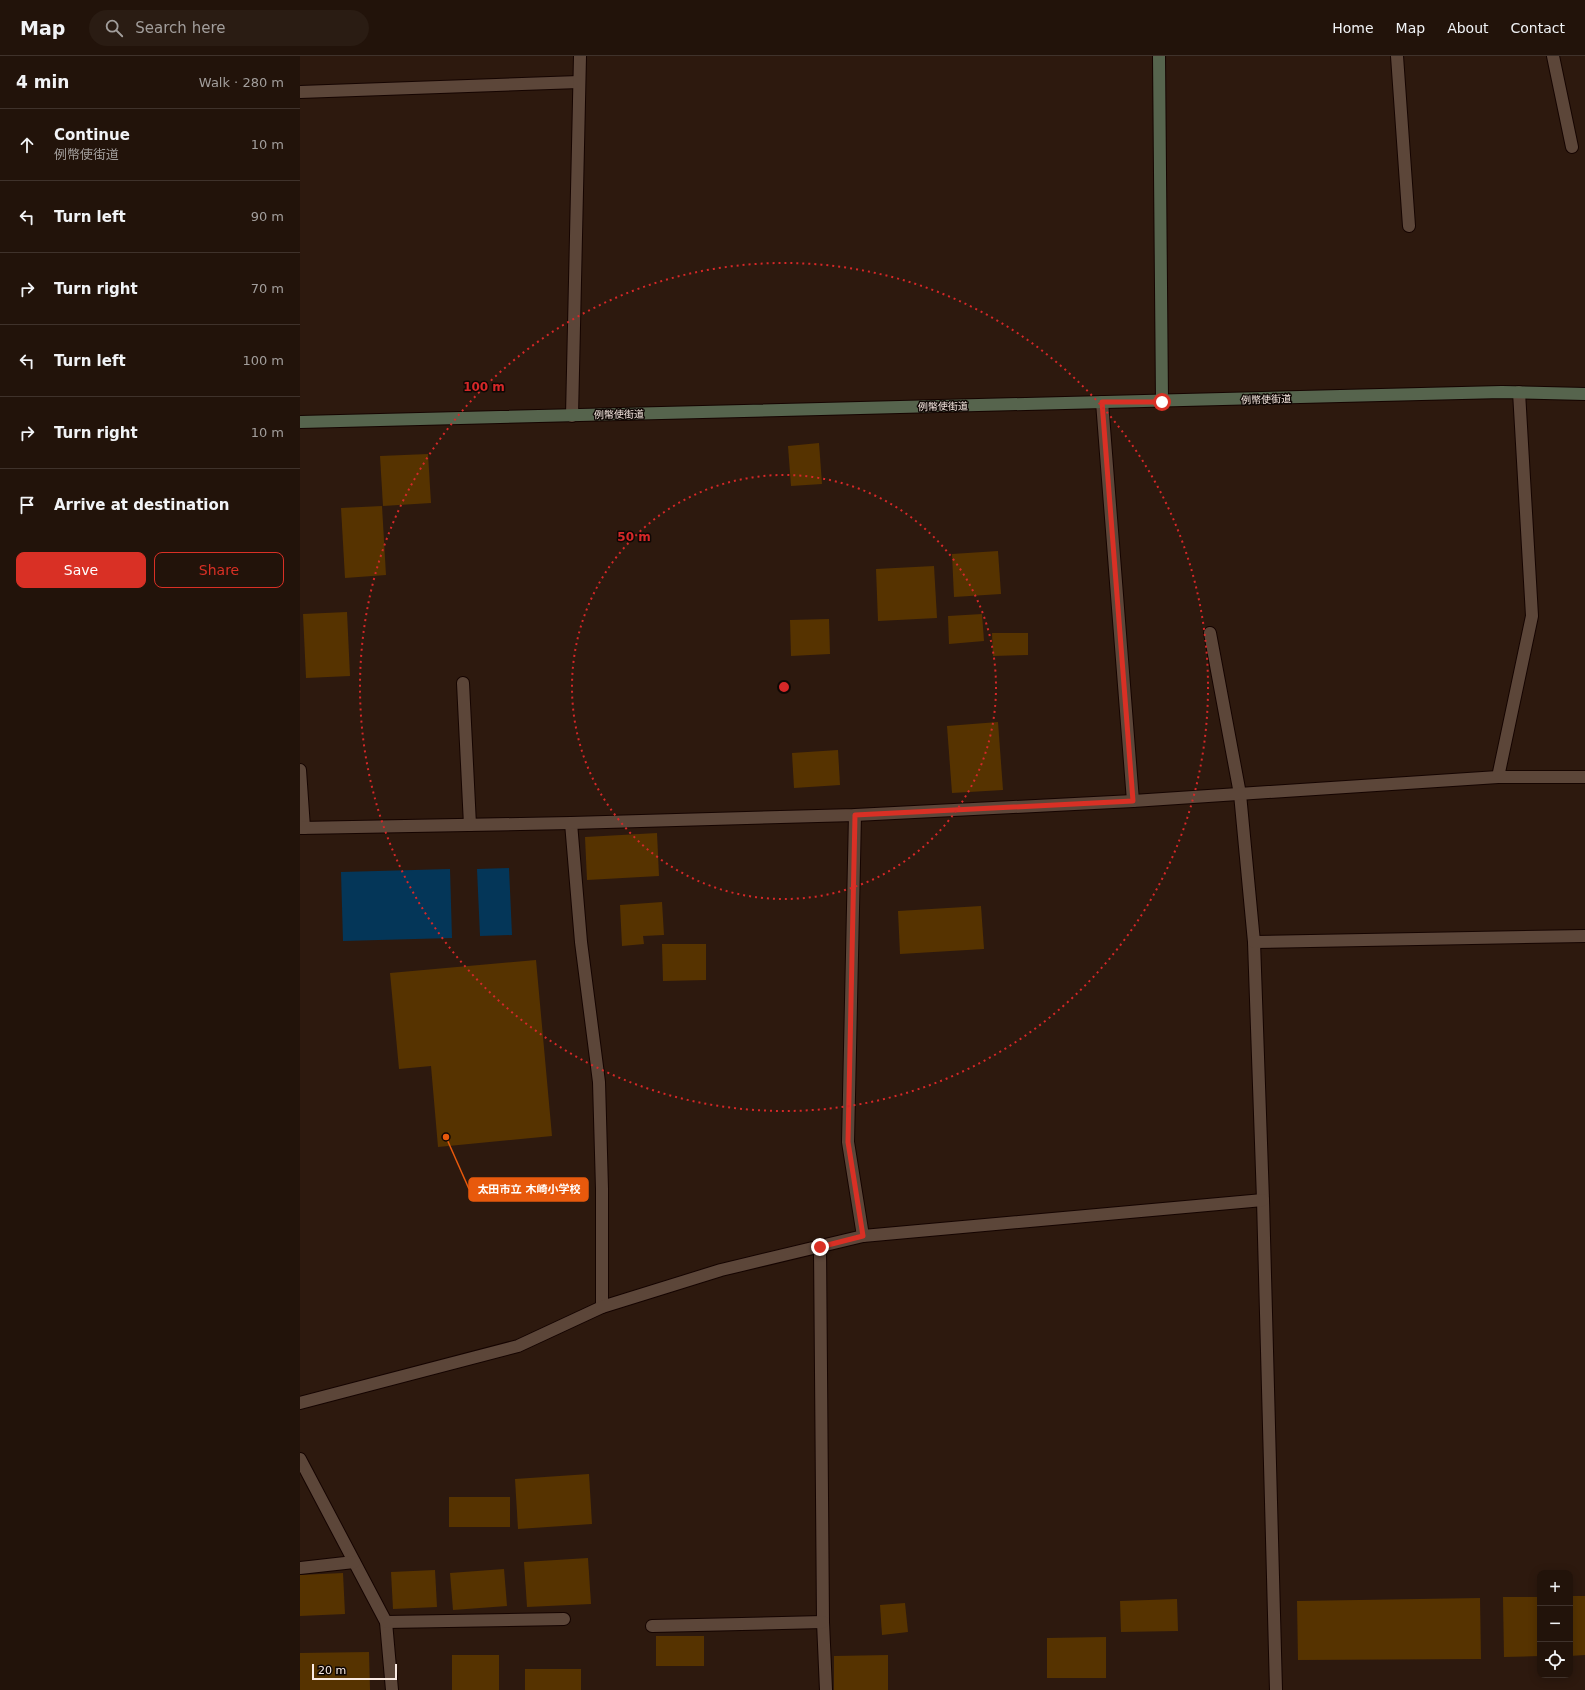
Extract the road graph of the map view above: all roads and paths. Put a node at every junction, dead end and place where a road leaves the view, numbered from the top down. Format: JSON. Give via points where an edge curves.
{"nodes":[{"id":1,"x":580,"y":56,"type":"edge"},
{"id":2,"x":1159,"y":56,"type":"edge"},
{"id":3,"x":1397,"y":56,"type":"edge"},
{"id":4,"x":1553,"y":56,"type":"edge"},
{"id":5,"x":579,"y":82,"type":"junction"},
{"id":6,"x":300,"y":92,"type":"edge"},
{"id":7,"x":1572,"y":147,"type":"dead end"},
{"id":8,"x":1408,"y":226,"type":"dead end"},
{"id":9,"x":1519,"y":392,"type":"junction"},
{"id":10,"x":1585,"y":394,"type":"edge"},
{"id":11,"x":1102,"y":402,"type":"junction"},
{"id":12,"x":1162,"y":402,"type":"junction"},
{"id":13,"x":572,"y":416,"type":"junction"},
{"id":14,"x":300,"y":422,"type":"edge"},
{"id":15,"x":1210,"y":633,"type":"dead end"},
{"id":16,"x":463,"y":683,"type":"dead end"},
{"id":17,"x":300,"y":770,"type":"edge"},
{"id":18,"x":1498,"y":777,"type":"junction"},
{"id":19,"x":1585,"y":777,"type":"edge"},
{"id":20,"x":1240,"y":794,"type":"junction"},
{"id":21,"x":1133,"y":801,"type":"junction"},
{"id":22,"x":855,"y":815,"type":"junction"},
{"id":23,"x":571,"y":823,"type":"junction"},
{"id":24,"x":470,"y":825,"type":"junction"},
{"id":25,"x":302,"y":828,"type":"edge"},
{"id":26,"x":1585,"y":936,"type":"edge"},
{"id":27,"x":1254,"y":942,"type":"junction"},
{"id":28,"x":1263,"y":1200,"type":"junction"},
{"id":29,"x":863,"y":1236,"type":"junction"},
{"id":30,"x":820,"y":1247,"type":"junction"},
{"id":31,"x":602,"y":1307,"type":"junction"},
{"id":32,"x":300,"y":1403,"type":"edge"},
{"id":33,"x":300,"y":1459,"type":"edge"},
{"id":34,"x":354,"y":1562,"type":"junction"},
{"id":35,"x":300,"y":1568,"type":"edge"},
{"id":36,"x":564,"y":1619,"type":"dead end"},
{"id":37,"x":386,"y":1622,"type":"junction"},
{"id":38,"x":823,"y":1622,"type":"junction"},
{"id":39,"x":652,"y":1626,"type":"dead end"},
{"id":40,"x":392,"y":1690,"type":"edge"},
{"id":41,"x":826,"y":1690,"type":"edge"},
{"id":42,"x":1276,"y":1690,"type":"edge"}],
"edges":[{"from":1,"to":5,"type":"street"},
{"from":2,"to":12,"type":"main road"},
{"from":3,"to":8,"type":"street"},
{"from":4,"to":7,"type":"street"},
{"from":5,"to":6,"type":"street"},
{"from":5,"to":13,"type":"street"},
{"from":9,"to":10,"type":"main road","name":"例幣使街道"},
{"from":9,"to":12,"type":"main road","name":"例幣使街道"},
{"from":9,"to":18,"type":"street","via":[[1532,616]]},
{"from":11,"to":12,"type":"main road","name":"例幣使街道"},
{"from":11,"to":13,"type":"main road","name":"例幣使街道"},
{"from":11,"to":21,"type":"street"},
{"from":13,"to":14,"type":"main road","name":"例幣使街道"},
{"from":15,"to":20,"type":"street"},
{"from":16,"to":24,"type":"street"},
{"from":17,"to":25,"type":"street"},
{"from":18,"to":19,"type":"street"},
{"from":18,"to":20,"type":"street"},
{"from":20,"to":21,"type":"street"},
{"from":20,"to":27,"type":"street"},
{"from":21,"to":22,"type":"street"},
{"from":22,"to":23,"type":"street"},
{"from":22,"to":29,"type":"street","via":[[848,1142]]},
{"from":23,"to":24,"type":"street"},
{"from":23,"to":31,"type":"street","via":[[581,942],[599,1082]]},
{"from":24,"to":25,"type":"street"},
{"from":26,"to":27,"type":"street"},
{"from":27,"to":28,"type":"street"},
{"from":28,"to":29,"type":"street"},
{"from":28,"to":42,"type":"street"},
{"from":29,"to":30,"type":"street"},
{"from":30,"to":31,"type":"street","via":[[721,1270]]},
{"from":30,"to":38,"type":"street"},
{"from":31,"to":32,"type":"street","via":[[518,1346]]},
{"from":33,"to":34,"type":"street"},
{"from":34,"to":35,"type":"street"},
{"from":34,"to":37,"type":"street"},
{"from":36,"to":37,"type":"street"},
{"from":37,"to":40,"type":"street"},
{"from":38,"to":39,"type":"street"},
{"from":38,"to":41,"type":"street"}]}
